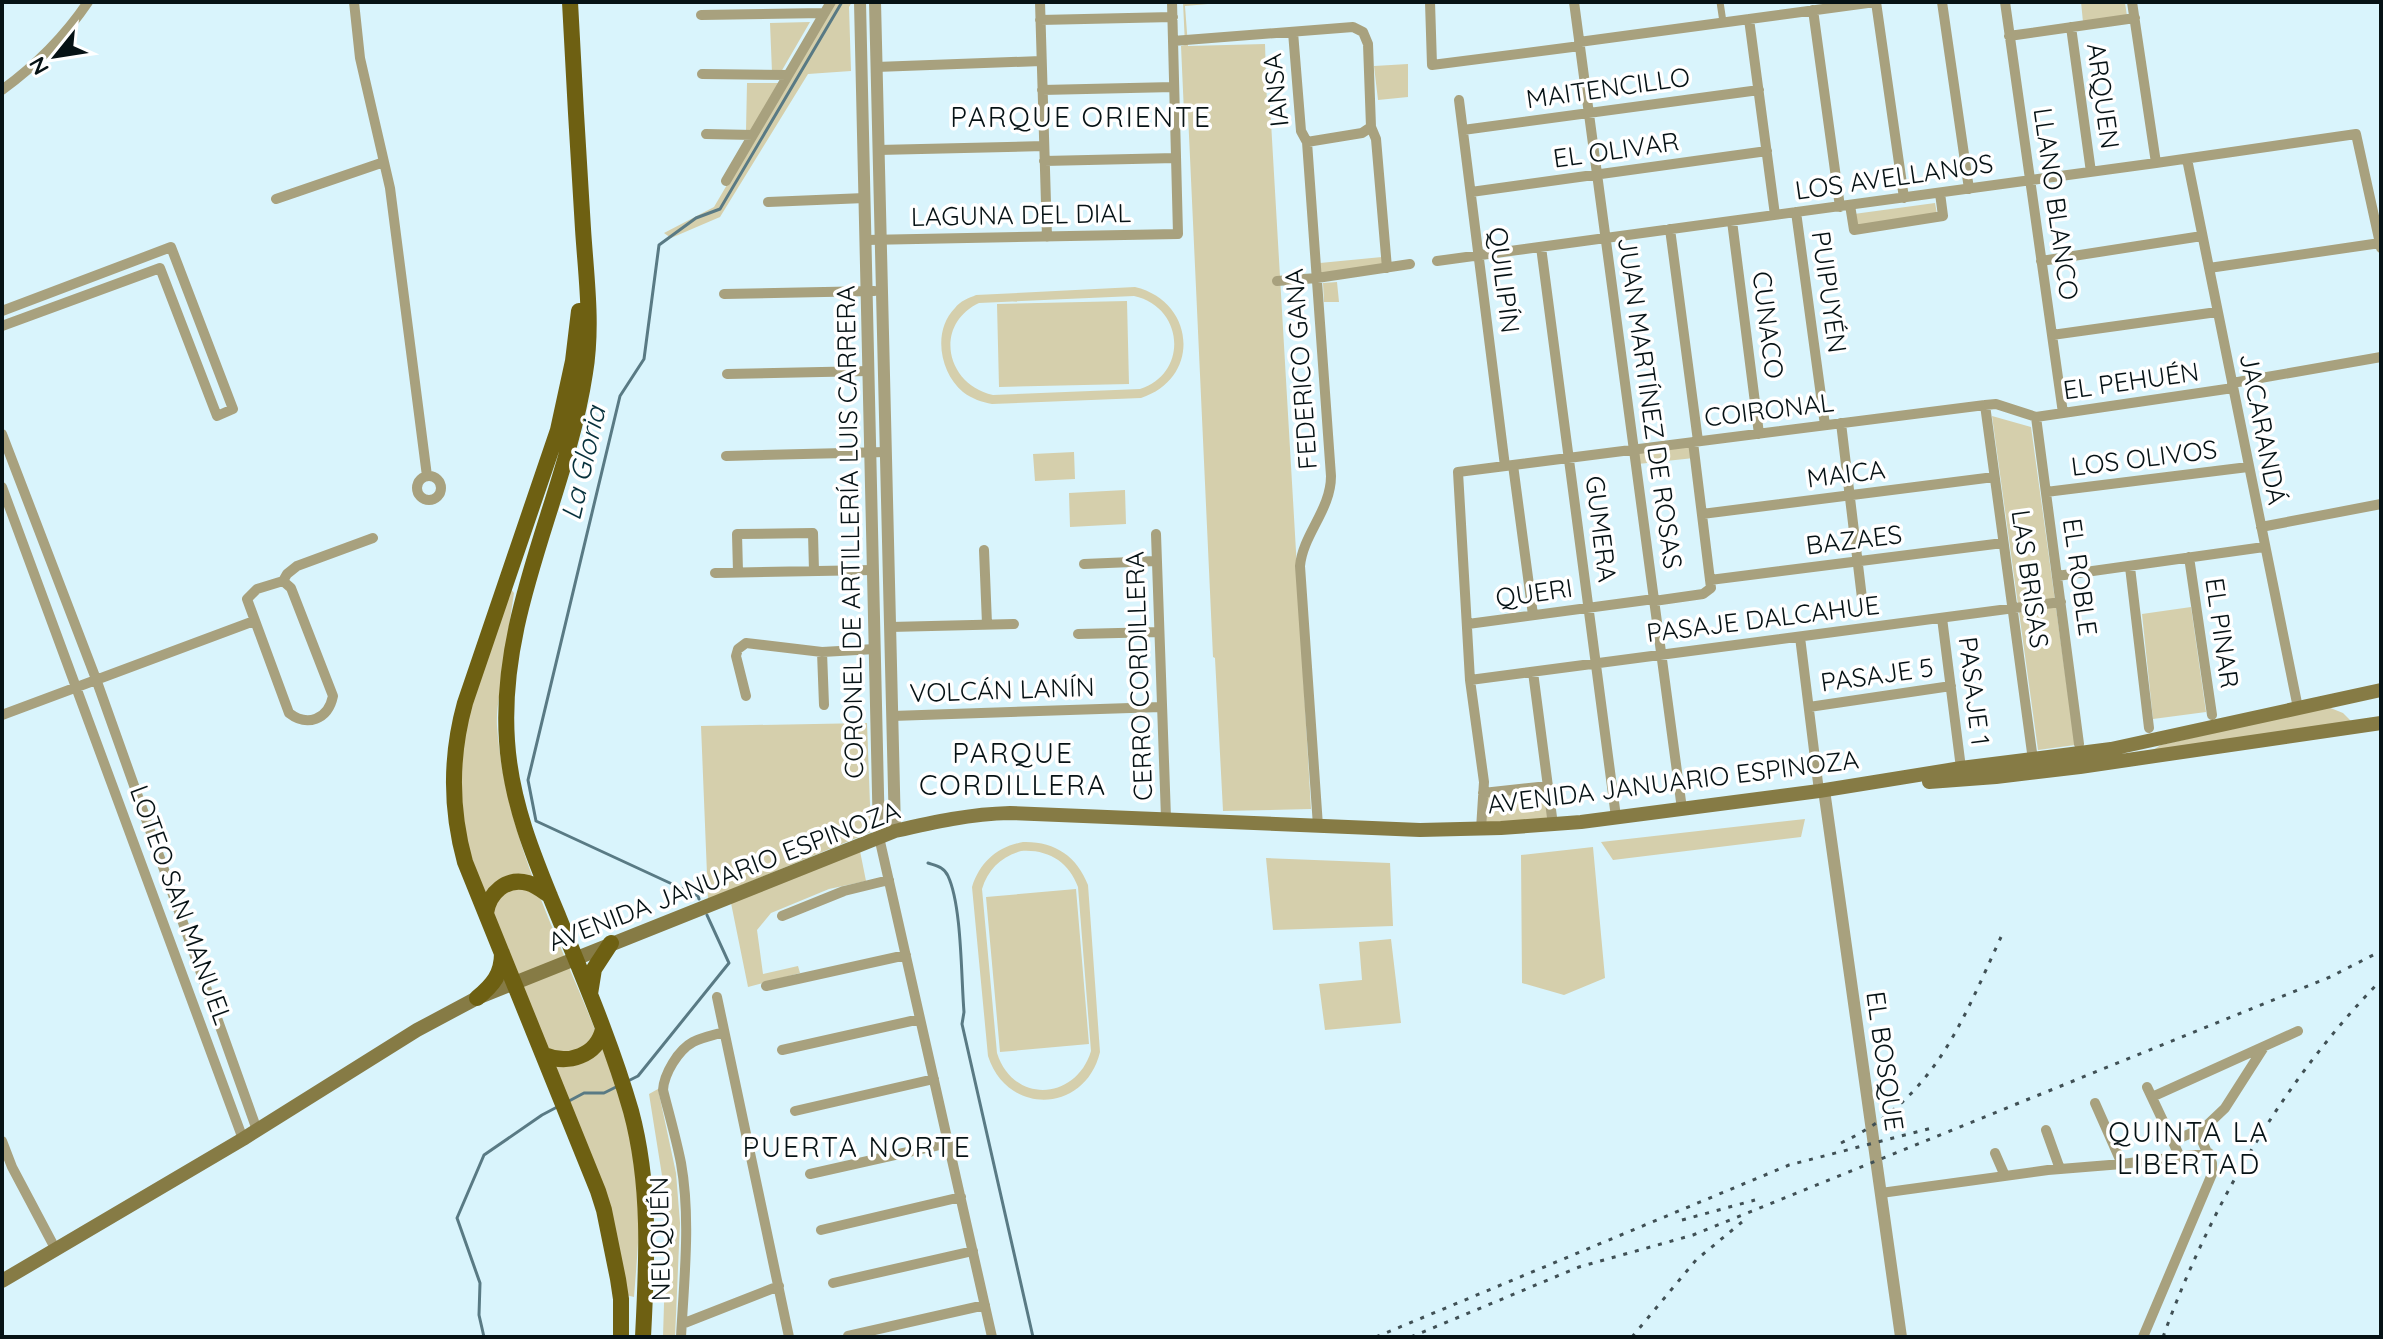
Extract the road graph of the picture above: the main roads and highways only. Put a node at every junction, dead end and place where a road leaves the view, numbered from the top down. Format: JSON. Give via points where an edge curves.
{"nodes":[{"id":1,"x":570,"y":2,"type":"edge"},
{"id":2,"x":583,"y":228,"type":"junction"},
{"id":3,"x":2381,"y":690,"type":"edge"},
{"id":4,"x":2381,"y":723,"type":"edge"},
{"id":5,"x":1877,"y":783,"type":"junction"},
{"id":6,"x":550,"y":896,"type":"junction"},
{"id":7,"x":486,"y":913,"type":"junction"},
{"id":8,"x":611,"y":943,"type":"junction"},
{"id":9,"x":502,"y":951,"type":"junction"},
{"id":10,"x":576,"y":959,"type":"junction"},
{"id":11,"x":515,"y":983,"type":"junction"},
{"id":12,"x":591,"y":996,"type":"junction"},
{"id":13,"x":477,"y":998,"type":"junction"},
{"id":14,"x":603,"y":1029,"type":"junction"},
{"id":15,"x":544,"y":1055,"type":"junction"},
{"id":16,"x":2,"y":1281,"type":"edge"},
{"id":17,"x":621,"y":1337,"type":"edge"},
{"id":18,"x":643,"y":1337,"type":"edge"}],
"edges":[{"from":1,"to":2,"type":"main road"},
{"from":2,"to":6,"type":"main road","via":[[589,329],[583,389],[521,604],[506,694],[508,753],[519,813]]},
{"from":2,"to":7,"type":"main road","via":[[578,321],[564,407],[455,746],[460,843]]},
{"from":3,"to":5,"type":"main road","name":"AVENIDA JANUARIO ESPINOZA","via":[[2130,746]]},
{"from":4,"to":5,"type":"main road","name":"AVENIDA JANUARIO ESPINOZA","via":[[2021,774]]},
{"from":5,"to":8,"type":"main road","name":"AVENIDA JANUARIO ESPINOZA","via":[[1553,825],[1481,829],[989,813],[949,818],[895,831]]},
{"from":6,"to":7,"type":"main road","via":[[532,883],[513,883],[491,896]]},
{"from":6,"to":10,"type":"main road"},
{"from":7,"to":9,"type":"main road"},
{"from":8,"to":10,"type":"main road","name":"AVENIDA JANUARIO ESPINOZA"},
{"from":8,"to":12,"type":"main road","via":[[594,969]]},
{"from":9,"to":11,"type":"main road"},
{"from":9,"to":13,"type":"main road","via":[[497,979]]},
{"from":10,"to":11,"type":"main road","name":"AVENIDA JANUARIO ESPINOZA"},
{"from":10,"to":12,"type":"main road"},
{"from":11,"to":13,"type":"main road","name":"AVENIDA JANUARIO ESPINOZA"},
{"from":11,"to":15,"type":"main road"},
{"from":12,"to":14,"type":"main road"},
{"from":13,"to":16,"type":"main road","name":"AVENIDA JANUARIO ESPINOZA"},
{"from":14,"to":15,"type":"main road","via":[[598,1043],[581,1055],[565,1060]]},
{"from":14,"to":18,"type":"main road","via":[[641,1152]]},
{"from":15,"to":17,"type":"main road","via":[[604,1210],[621,1299]]}]}
